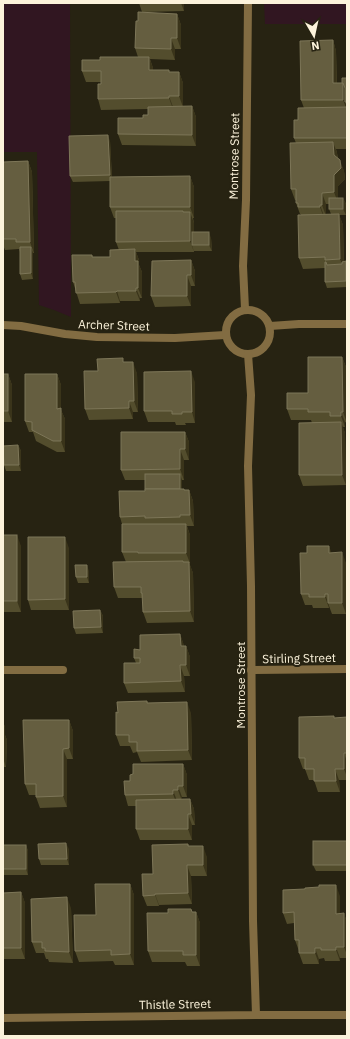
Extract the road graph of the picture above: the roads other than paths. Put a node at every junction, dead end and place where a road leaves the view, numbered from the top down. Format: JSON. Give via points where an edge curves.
{"nodes":[{"id":1,"x":248,"y":3,"type":"edge"},
{"id":2,"x":245,"y":309,"type":"junction"},
{"id":3,"x":347,"y":324,"type":"edge"},
{"id":4,"x":3,"y":325,"type":"edge"},
{"id":5,"x":270,"y":326,"type":"junction"},
{"id":6,"x":225,"y":335,"type":"junction"},
{"id":7,"x":248,"y":354,"type":"junction"},
{"id":8,"x":347,"y":669,"type":"edge"},
{"id":9,"x":3,"y":670,"type":"edge"},
{"id":10,"x":63,"y":670,"type":"dead end"},
{"id":11,"x":252,"y":670,"type":"junction"},
{"id":12,"x":256,"y":1015,"type":"junction"},
{"id":13,"x":347,"y":1015,"type":"edge"},
{"id":14,"x":3,"y":1018,"type":"edge"}],
"edges":[{"from":1,"to":2,"type":"street","name":"Montrose Street","via":[[243,266]]},
{"from":2,"to":5,"type":"street","via":[[258,311]]},
{"from":2,"to":6,"type":"street","via":[[232,315],[225,328]]},
{"from":3,"to":5,"type":"street"},
{"from":4,"to":6,"type":"street","name":"Archer Street","via":[[97,338]]},
{"from":5,"to":7,"type":"street","via":[[269,339],[265,345],[255,353]]},
{"from":6,"to":7,"type":"street","via":[[227,342],[236,351]]},
{"from":7,"to":11,"type":"street","name":"Montrose Street","via":[[251,395],[248,466]]},
{"from":8,"to":11,"type":"street","name":"Stirling Street"},
{"from":9,"to":10,"type":"street"},
{"from":11,"to":12,"type":"street","name":"Montrose Street"},
{"from":12,"to":13,"type":"street","name":"Thistle Street"},
{"from":12,"to":14,"type":"street","name":"Thistle Street"}]}
